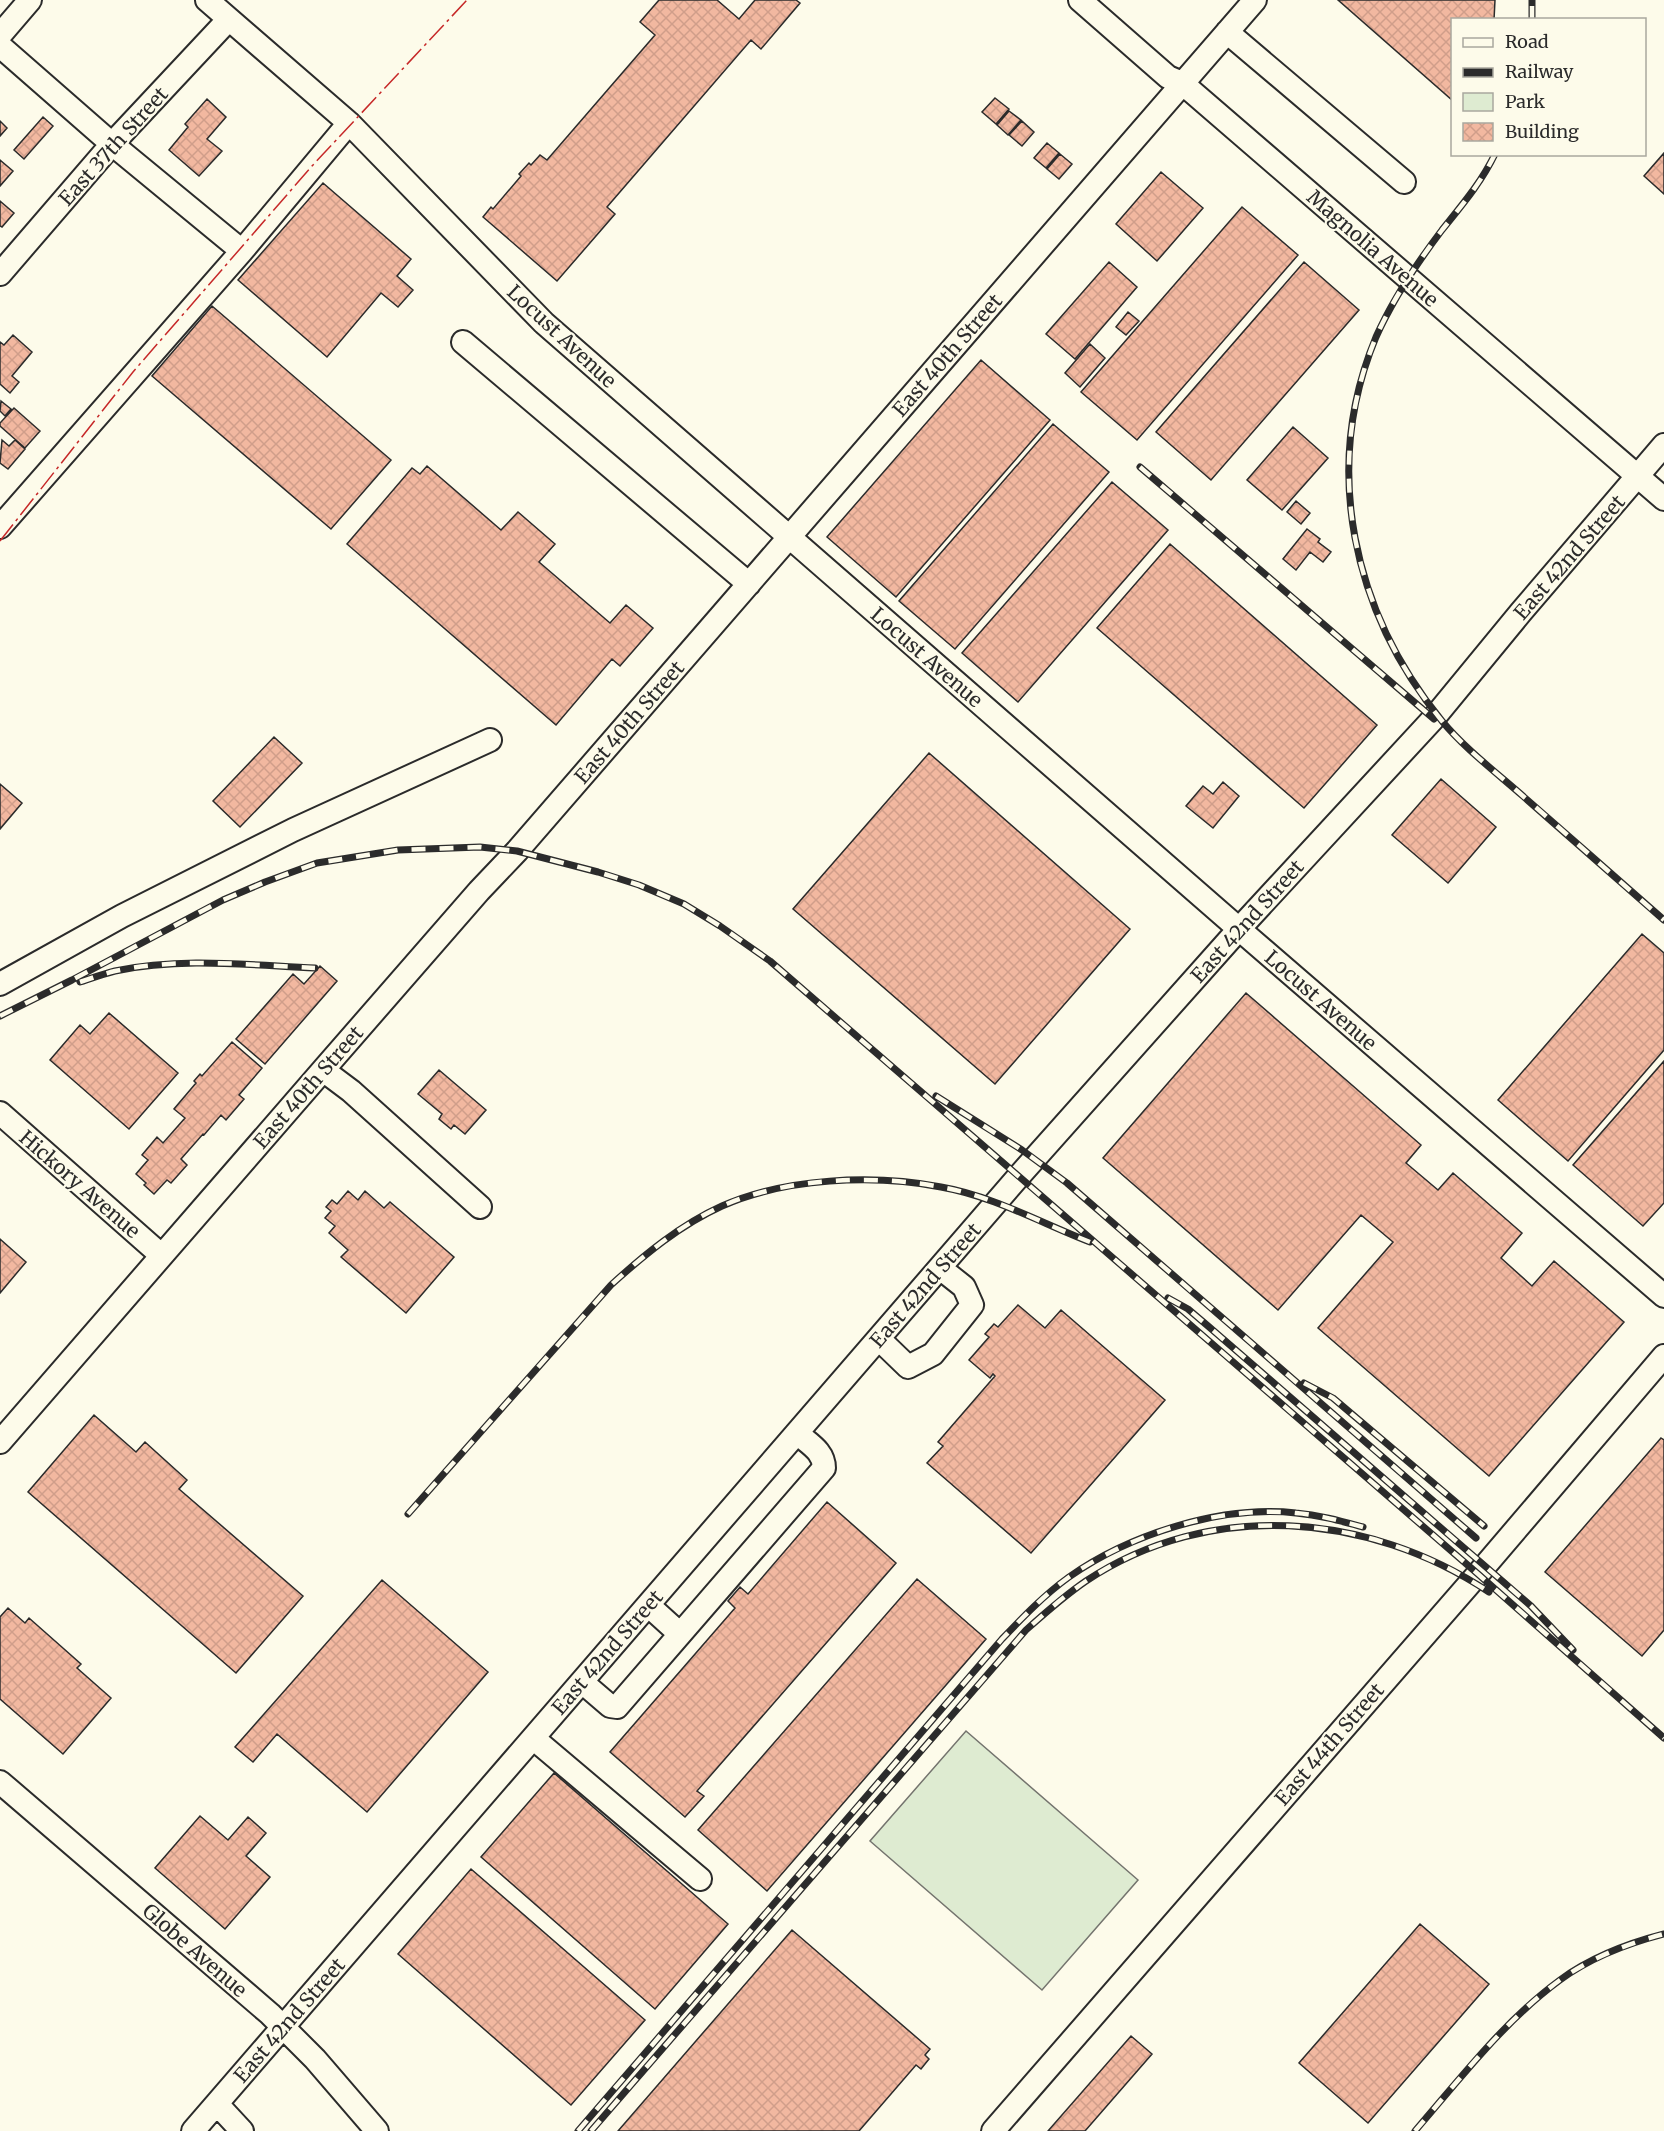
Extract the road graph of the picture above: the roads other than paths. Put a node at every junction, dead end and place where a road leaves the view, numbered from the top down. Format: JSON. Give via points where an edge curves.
{"nodes":[{"id":1,"x":30,"y":0,"type":"edge"},
{"id":2,"x":207,"y":0,"type":"edge"},
{"id":3,"x":1080,"y":0,"type":"edge"},
{"id":4,"x":1255,"y":0,"type":"edge"},
{"id":5,"x":229,"y":20,"type":"junction"},
{"id":6,"x":1227,"y":32,"type":"junction"},
{"id":7,"x":0,"y":35,"type":"edge"},
{"id":8,"x":0,"y":46,"type":"edge"},
{"id":9,"x":1182,"y":83,"type":"junction"},
{"id":10,"x":349,"y":123,"type":"junction"},
{"id":11,"x":112,"y":144,"type":"junction"},
{"id":12,"x":1404,"y":182,"type":"dead end"},
{"id":13,"x":242,"y":251,"type":"junction"},
{"id":14,"x":0,"y":274,"type":"edge"},
{"id":15,"x":463,"y":342,"type":"dead end"},
{"id":16,"x":1664,"y":445,"type":"edge"},
{"id":17,"x":1638,"y":476,"type":"junction"},
{"id":18,"x":1664,"y":499,"type":"edge"},
{"id":19,"x":0,"y":527,"type":"edge"},
{"id":20,"x":789,"y":537,"type":"junction"},
{"id":21,"x":749,"y":584,"type":"junction"},
{"id":22,"x":490,"y":740,"type":"dead end"},
{"id":23,"x":1239,"y":929,"type":"junction"},
{"id":24,"x":0,"y":984,"type":"edge"},
{"id":25,"x":322,"y":1070,"type":"junction"},
{"id":26,"x":0,"y":1113,"type":"edge"},
{"id":27,"x":480,"y":1207,"type":"dead end"},
{"id":28,"x":161,"y":1255,"type":"junction"},
{"id":29,"x":940,"y":1268,"type":"junction"},
{"id":30,"x":1664,"y":1296,"type":"edge"},
{"id":31,"x":879,"y":1339,"type":"junction"},
{"id":32,"x":1664,"y":1356,"type":"edge"},
{"id":33,"x":797,"y":1433,"type":"junction"},
{"id":34,"x":0,"y":1442,"type":"edge"},
{"id":35,"x":648,"y":1605,"type":"junction"},
{"id":36,"x":687,"y":1626,"type":"junction"},
{"id":37,"x":582,"y":1682,"type":"junction"},
{"id":38,"x":533,"y":1738,"type":"junction"},
{"id":39,"x":0,"y":1782,"type":"edge"},
{"id":40,"x":700,"y":1879,"type":"dead end"},
{"id":41,"x":283,"y":2027,"type":"junction"},
{"id":42,"x":217,"y":2104,"type":"junction"},
{"id":43,"x":193,"y":2131,"type":"edge"},
{"id":44,"x":242,"y":2131,"type":"edge"},
{"id":45,"x":377,"y":2131,"type":"edge"},
{"id":46,"x":993,"y":2131,"type":"edge"}],
"edges":[{"from":1,"to":7,"type":"street"},
{"from":2,"to":5,"type":"street","name":"Locust Avenue"},
{"from":3,"to":9,"type":"street","name":"Magnolia Avenue","via":[[1168,77]]},
{"from":4,"to":6,"type":"street","name":"East 40th Street"},
{"from":5,"to":10,"type":"street","name":"Locust Avenue"},
{"from":5,"to":11,"type":"street","name":"East 37th Street"},
{"from":6,"to":9,"type":"street","name":"East 40th Street"},
{"from":6,"to":12,"type":"street"},
{"from":8,"to":11,"type":"street"},
{"from":9,"to":17,"type":"street","name":"Magnolia Avenue"},
{"from":9,"to":20,"type":"street","name":"East 40th Street"},
{"from":10,"to":13,"type":"street"},
{"from":10,"to":20,"type":"street","name":"Locust Avenue","via":[[544,322]]},
{"from":11,"to":13,"type":"street"},
{"from":11,"to":14,"type":"street","name":"East 37th Street"},
{"from":13,"to":19,"type":"street"},
{"from":15,"to":21,"type":"street"},
{"from":16,"to":17,"type":"street","name":"East 42nd Street"},
{"from":17,"to":18,"type":"street","name":"Magnolia Avenue"},
{"from":17,"to":23,"type":"street","name":"East 42nd Street","via":[[1433,719]]},
{"from":20,"to":21,"type":"street","name":"East 40th Street"},
{"from":20,"to":23,"type":"street","name":"Locust Avenue"},
{"from":21,"to":25,"type":"street","name":"East 40th Street"},
{"from":22,"to":24,"type":"street","via":[[293,830],[122,916]]},
{"from":23,"to":29,"type":"street","name":"East 42nd Street"},
{"from":23,"to":30,"type":"street","name":"Locust Avenue"},
{"from":25,"to":27,"type":"street","via":[[351,1091]]},
{"from":25,"to":28,"type":"street","name":"East 40th Street"},
{"from":26,"to":28,"type":"street","name":"Hickory Avenue"},
{"from":28,"to":34,"type":"street","name":"East 40th Street"},
{"from":29,"to":31,"type":"street","name":"East 42nd Street"},
{"from":29,"to":31,"type":"street","via":[[964,1287],[972,1305],[933,1354],[908,1367]]},
{"from":31,"to":33,"type":"street","name":"East 42nd Street"},
{"from":32,"to":46,"type":"street","name":"East 44th Street"},
{"from":33,"to":35,"type":"street","name":"East 42nd Street"},
{"from":33,"to":36,"type":"street","via":[[819,1452],[824,1468]]},
{"from":35,"to":36,"type":"street"},
{"from":35,"to":37,"type":"street","name":"East 42nd Street"},
{"from":36,"to":37,"type":"street","via":[[617,1707],[610,1706]]},
{"from":37,"to":38,"type":"street","name":"East 42nd Street"},
{"from":38,"to":40,"type":"street"},
{"from":38,"to":41,"type":"street","name":"East 42nd Street"},
{"from":39,"to":41,"type":"street","name":"Globe Avenue"},
{"from":41,"to":42,"type":"street","name":"East 42nd Street"},
{"from":41,"to":45,"type":"street","name":"Globe Avenue"},
{"from":42,"to":43,"type":"street","name":"East 42nd Street"},
{"from":42,"to":44,"type":"street"}]}
